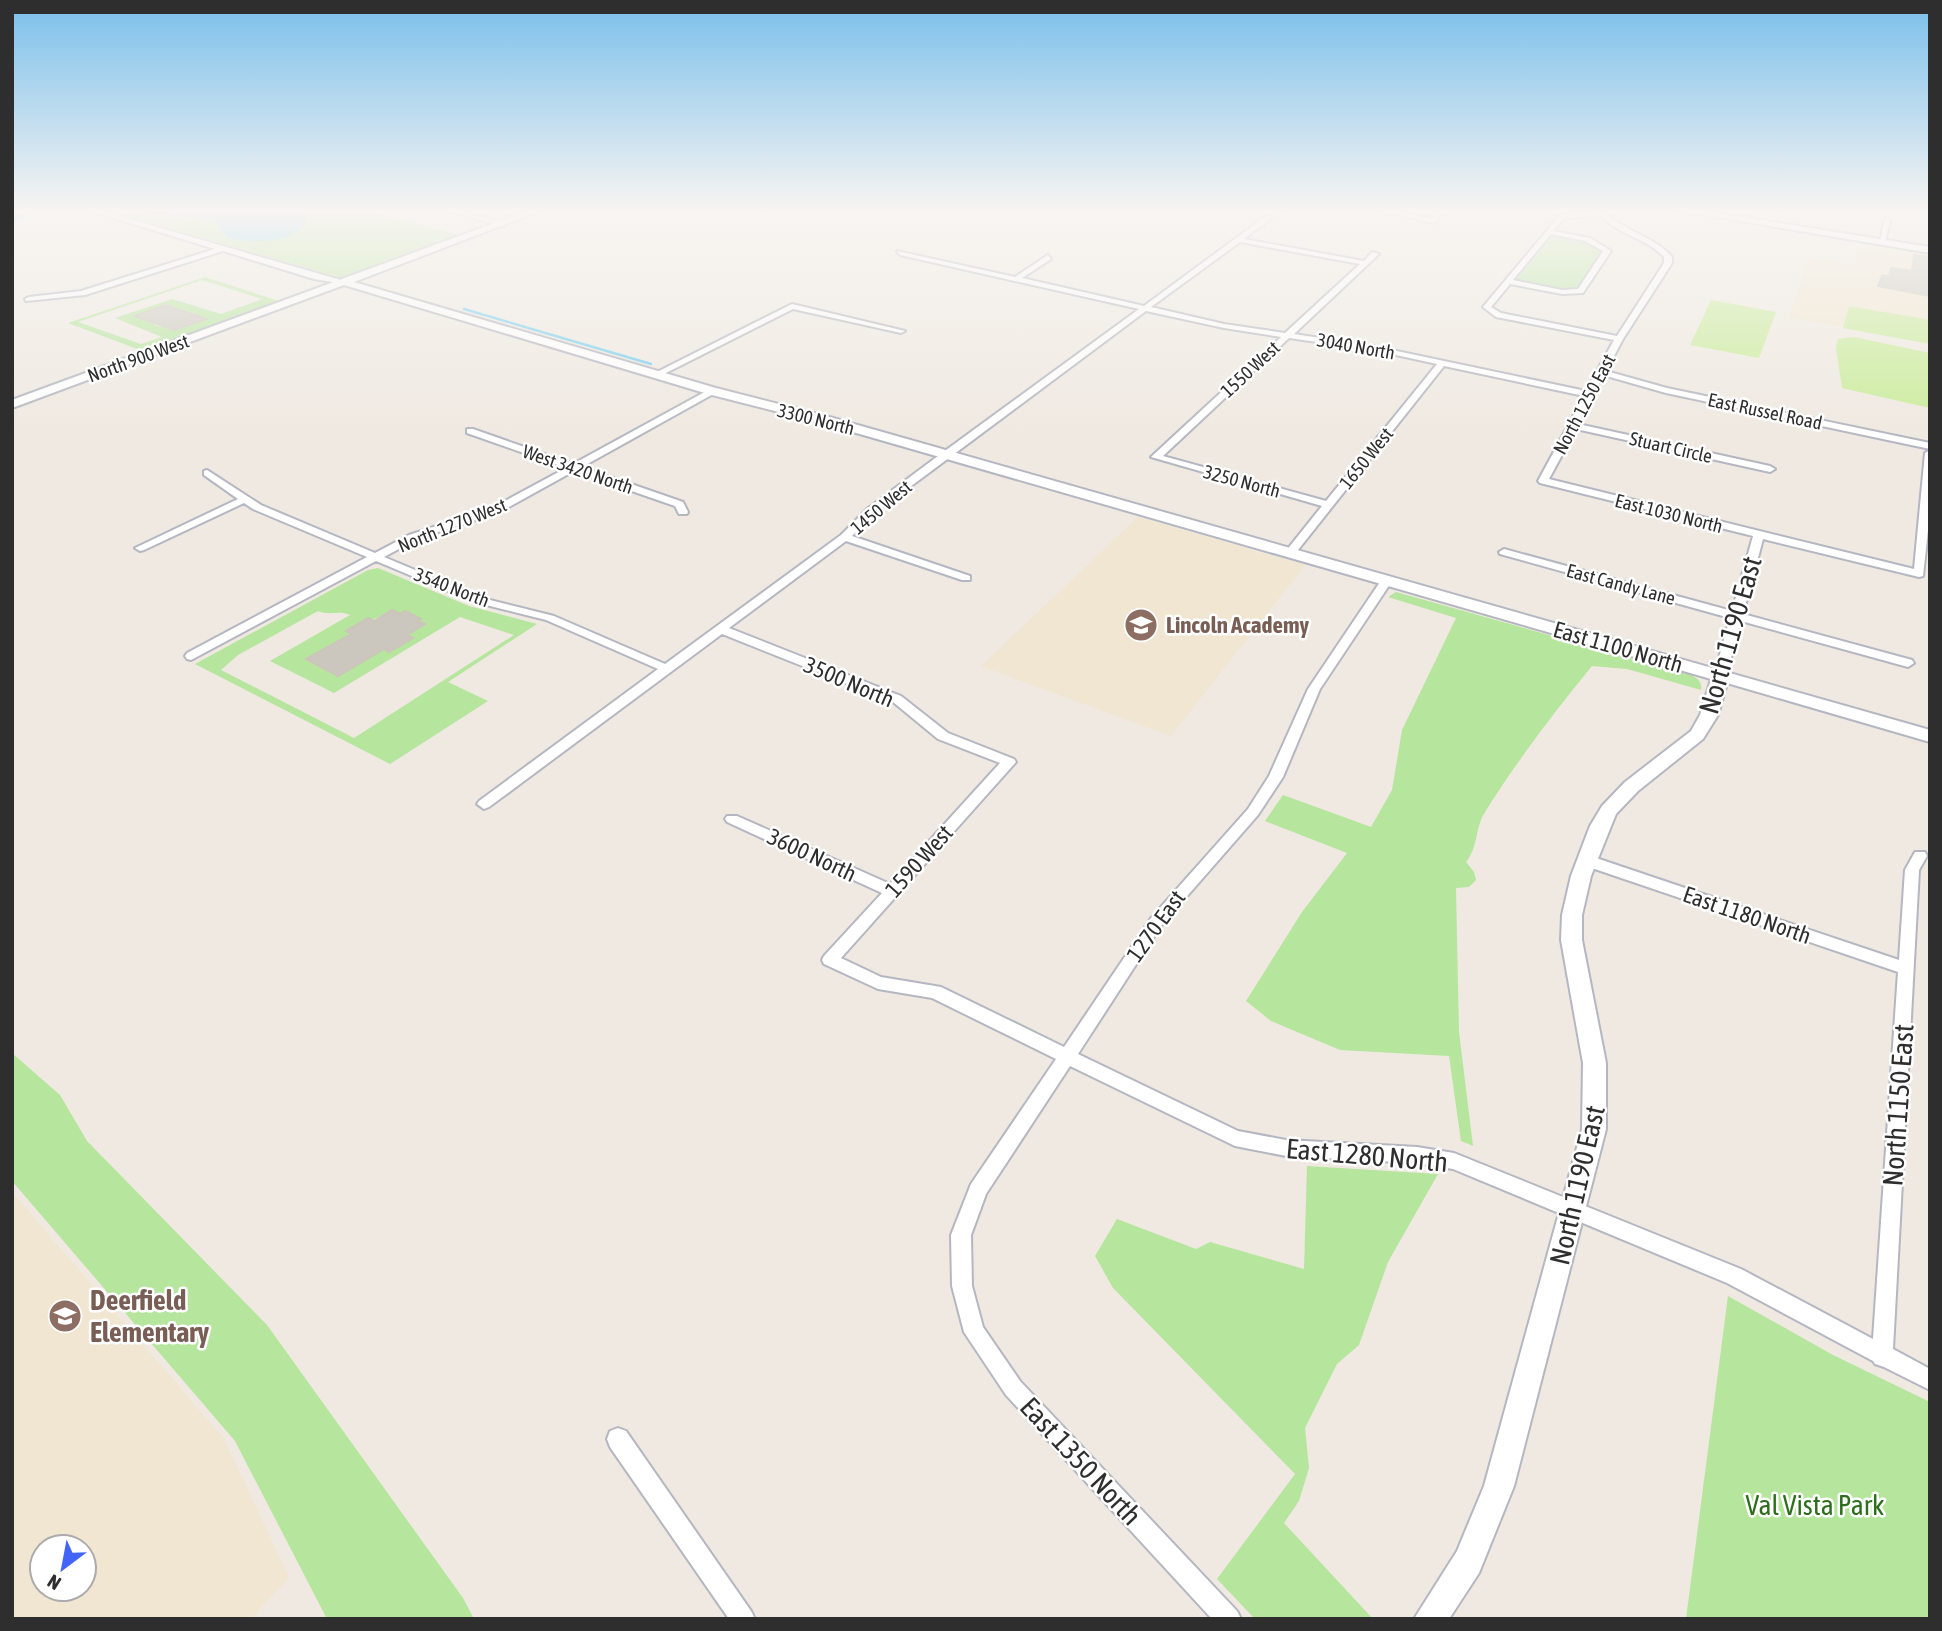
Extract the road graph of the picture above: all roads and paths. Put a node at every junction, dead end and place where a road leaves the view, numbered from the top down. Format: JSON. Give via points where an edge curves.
{"nodes":[{"id":1,"x":104,"y":286,"type":"edge"},
{"id":2,"x":333,"y":286,"type":"edge"},
{"id":3,"x":358,"y":286,"type":"edge"},
{"id":4,"x":1047,"y":286,"type":"edge"},
{"id":5,"x":1175,"y":286,"type":"edge"},
{"id":6,"x":1340,"y":286,"type":"edge"},
{"id":7,"x":1504,"y":286,"type":"edge"},
{"id":8,"x":1539,"y":286,"type":"edge"},
{"id":9,"x":1583,"y":286,"type":"edge"},
{"id":10,"x":1653,"y":286,"type":"edge"},
{"id":11,"x":29,"y":299,"type":"dead end"},
{"id":12,"x":1144,"y":308,"type":"junction"},
{"id":13,"x":901,"y":331,"type":"dead end"},
{"id":14,"x":1287,"y":335,"type":"junction"},
{"id":15,"x":1619,"y":339,"type":"junction"},
{"id":16,"x":1443,"y":362,"type":"junction"},
{"id":17,"x":1601,"y":372,"type":"junction"},
{"id":18,"x":657,"y":374,"type":"junction"},
{"id":19,"x":712,"y":391,"type":"junction"},
{"id":20,"x":1588,"y":394,"type":"junction"},
{"id":21,"x":12,"y":404,"type":"edge"},
{"id":22,"x":1573,"y":425,"type":"junction"},
{"id":23,"x":470,"y":430,"type":"dead end"},
{"id":24,"x":1930,"y":446,"type":"edge"},
{"id":25,"x":1930,"y":453,"type":"edge"},
{"id":26,"x":945,"y":455,"type":"junction"},
{"id":27,"x":1156,"y":457,"type":"joint"},
{"id":28,"x":574,"y":468,"type":"junction"},
{"id":29,"x":1770,"y":469,"type":"dead end"},
{"id":30,"x":207,"y":472,"type":"dead end"},
{"id":31,"x":1542,"y":481,"type":"joint"},
{"id":32,"x":245,"y":499,"type":"junction"},
{"id":33,"x":1328,"y":505,"type":"junction"},
{"id":34,"x":683,"y":512,"type":"dead end"},
{"id":35,"x":1759,"y":535,"type":"junction"},
{"id":36,"x":845,"y":537,"type":"junction"},
{"id":37,"x":140,"y":548,"type":"dead end"},
{"id":38,"x":1504,"y":552,"type":"dead end"},
{"id":39,"x":1290,"y":553,"type":"junction"},
{"id":40,"x":377,"y":557,"type":"junction"},
{"id":41,"x":1305,"y":558,"type":"joint"},
{"id":42,"x":966,"y":578,"type":"dead end"},
{"id":43,"x":1386,"y":581,"type":"junction"},
{"id":44,"x":1738,"y":616,"type":"junction"},
{"id":45,"x":720,"y":629,"type":"junction"},
{"id":46,"x":191,"y":656,"type":"dead end"},
{"id":47,"x":1908,"y":663,"type":"dead end"},
{"id":48,"x":667,"y":669,"type":"junction"},
{"id":49,"x":1720,"y":676,"type":"junction"},
{"id":50,"x":1930,"y":736,"type":"edge"},
{"id":51,"x":1009,"y":762,"type":"joint"},
{"id":52,"x":484,"y":804,"type":"dead end"},
{"id":53,"x":733,"y":819,"type":"dead end"},
{"id":54,"x":1920,"y":856,"type":"dead end"},
{"id":55,"x":1588,"y":861,"type":"junction"},
{"id":56,"x":891,"y":891,"type":"junction"},
{"id":57,"x":830,"y":960,"type":"joint"},
{"id":58,"x":1906,"y":969,"type":"junction"},
{"id":59,"x":1066,"y":1058,"type":"junction"},
{"id":60,"x":1574,"y":1211,"type":"junction"},
{"id":61,"x":962,"y":1286,"type":"joint"},
{"id":62,"x":1882,"y":1357,"type":"junction"},
{"id":63,"x":1930,"y":1380,"type":"edge"},
{"id":64,"x":618,"y":1439,"type":"dead end"},
{"id":65,"x":743,"y":1619,"type":"edge"},
{"id":66,"x":1228,"y":1619,"type":"edge"},
{"id":67,"x":1430,"y":1619,"type":"edge"}],
"edges":[{"from":1,"to":11,"type":"street"},
{"from":2,"to":21,"type":"street","name":"North 900 West"},
{"from":3,"to":18,"type":"street","name":"3300 North"},
{"from":4,"to":12,"type":"street","name":"3040 North"},
{"from":5,"to":12,"type":"street","name":"1450 West"},
{"from":6,"to":14,"type":"street","name":"1550 West"},
{"from":7,"to":15,"type":"street","via":[[1487,307],[1490,312]]},
{"from":8,"to":9,"type":"street","via":[[1574,292]]},
{"from":10,"to":15,"type":"street","name":"North 1250 East"},
{"from":12,"to":14,"type":"street","name":"3040 North"},
{"from":12,"to":26,"type":"street","name":"1450 West"},
{"from":13,"to":18,"type":"street","via":[[792,306]]},
{"from":14,"to":16,"type":"street","name":"3040 North"},
{"from":14,"to":27,"type":"street","name":"1550 West"},
{"from":15,"to":17,"type":"street","name":"North 1250 East"},
{"from":16,"to":20,"type":"street","name":"3040 North"},
{"from":16,"to":33,"type":"street","name":"1650 West"},
{"from":17,"to":20,"type":"street","name":"North 1250 East"},
{"from":17,"to":24,"type":"street","name":"East Russel Road"},
{"from":18,"to":19,"type":"street","name":"3300 North"},
{"from":19,"to":26,"type":"street","name":"3300 North"},
{"from":19,"to":28,"type":"street","name":"North 1270 West"},
{"from":20,"to":22,"type":"street","name":"North 1250 East"},
{"from":22,"to":29,"type":"street","name":"Stuart Circle"},
{"from":22,"to":31,"type":"street","name":"North 1250 East"},
{"from":23,"to":28,"type":"street","name":"West 3420 North"},
{"from":25,"to":35,"type":"street","name":"East 1030 North","via":[[1919,574]]},
{"from":26,"to":36,"type":"street","name":"1450 West","via":[[871,511]]},
{"from":26,"to":39,"type":"street","name":"3300 North"},
{"from":27,"to":33,"type":"street","name":"3250 North"},
{"from":28,"to":34,"type":"street","name":"West 3420 North","via":[[679,504]]},
{"from":28,"to":40,"type":"street","name":"North 1270 West","via":[[496,510],[413,537]]},
{"from":30,"to":32,"type":"street","name":"3540 North"},
{"from":31,"to":35,"type":"street","name":"East 1030 North"},
{"from":32,"to":37,"type":"street"},
{"from":32,"to":40,"type":"street","name":"3540 North"},
{"from":33,"to":39,"type":"street","name":"1650 West"},
{"from":35,"to":44,"type":"street","name":"North 1190 East"},
{"from":36,"to":42,"type":"street"},
{"from":36,"to":45,"type":"street","name":"1450 West"},
{"from":38,"to":44,"type":"street","name":"East Candy Lane"},
{"from":39,"to":41,"type":"street","name":"3300 North"},
{"from":40,"to":46,"type":"street","name":"North 1270 West"},
{"from":40,"to":48,"type":"street","name":"3540 North","via":[[478,600],[550,618]]},
{"from":41,"to":43,"type":"street","name":"East 1100 North"},
{"from":43,"to":49,"type":"street","name":"East 1100 North"},
{"from":43,"to":59,"type":"street","name":"1270 East","via":[[1314,689],[1276,777],[1253,812],[1156,922]]},
{"from":44,"to":47,"type":"street","name":"East Candy Lane"},
{"from":44,"to":49,"type":"street","name":"North 1190 East"},
{"from":45,"to":48,"type":"street","name":"1450 West"},
{"from":45,"to":51,"type":"street","name":"3500 North","via":[[897,699],[943,736]]},
{"from":48,"to":52,"type":"street","name":"1450 West"},
{"from":49,"to":50,"type":"street","name":"East 1100 North"},
{"from":49,"to":55,"type":"street","name":"North 1190 East","via":[[1707,720],[1697,735],[1614,803]]},
{"from":51,"to":56,"type":"street","name":"1590 West"},
{"from":53,"to":56,"type":"street","name":"3600 North"},
{"from":54,"to":58,"type":"street","name":"North 1150 East","via":[[1912,870]]},
{"from":55,"to":58,"type":"street","name":"East 1180 North"},
{"from":55,"to":60,"type":"street","name":"North 1190 East","via":[[1572,909],[1572,953],[1598,1084],[1594,1129]]},
{"from":56,"to":57,"type":"street","name":"1590 West"},
{"from":57,"to":59,"type":"street","name":"East 1280 North","via":[[878,983],[935,992]]},
{"from":58,"to":62,"type":"street","name":"North 1150 East"},
{"from":59,"to":60,"type":"street","name":"East 1280 North","via":[[1235,1138],[1286,1148],[1454,1161]]},
{"from":59,"to":61,"type":"street","name":"1270 East","via":[[978,1190],[961,1236]]},
{"from":60,"to":62,"type":"street","name":"East 1280 North","via":[[1734,1276]]},
{"from":60,"to":67,"type":"street","name":"North 1190 East","via":[[1499,1486],[1468,1562]]},
{"from":61,"to":66,"type":"street","name":"East 1350 North","via":[[975,1332],[1013,1388]]},
{"from":62,"to":63,"type":"street","name":"East 1280 North"},
{"from":64,"to":65,"type":"street"}]}
